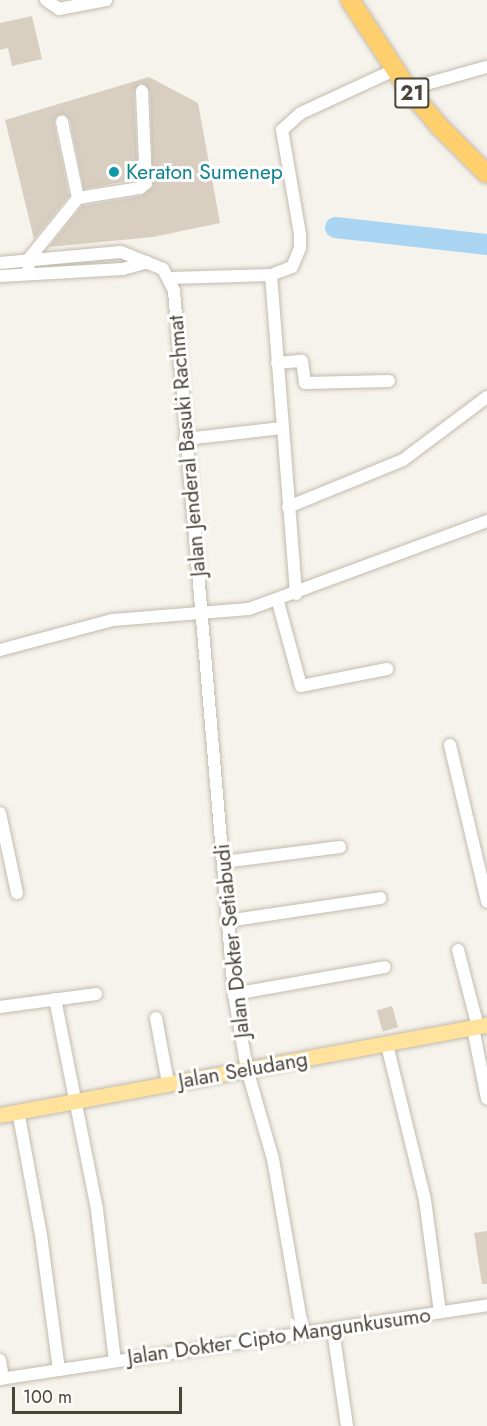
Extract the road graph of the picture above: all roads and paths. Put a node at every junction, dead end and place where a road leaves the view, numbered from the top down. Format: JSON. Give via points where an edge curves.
{"nodes":[{"id":1,"x":46,"y":0,"type":"edge"},
{"id":2,"x":106,"y":0,"type":"edge"},
{"id":3,"x":350,"y":0,"type":"edge"},
{"id":4,"x":487,"y":67,"type":"edge"},
{"id":5,"x":394,"y":70,"type":"junction"},
{"id":6,"x":408,"y":89,"type":"junction"},
{"id":7,"x":142,"y":91,"type":"dead end"},
{"id":8,"x":62,"y":122,"type":"dead end"},
{"id":9,"x":487,"y":174,"type":"edge"},
{"id":10,"x":78,"y":198,"type":"junction"},
{"id":11,"x":28,"y":260,"type":"junction"},
{"id":12,"x":147,"y":262,"type":"junction"},
{"id":13,"x":0,"y":263,"type":"edge"},
{"id":14,"x":29,"y":274,"type":"junction"},
{"id":15,"x":271,"y":275,"type":"junction"},
{"id":16,"x":0,"y":276,"type":"edge"},
{"id":17,"x":170,"y":278,"type":"junction"},
{"id":18,"x":277,"y":363,"type":"junction"},
{"id":19,"x":389,"y":381,"type":"dead end"},
{"id":20,"x":487,"y":397,"type":"edge"},
{"id":21,"x":282,"y":428,"type":"junction"},
{"id":22,"x":185,"y":439,"type":"junction"},
{"id":23,"x":288,"y":507,"type":"junction"},
{"id":24,"x":487,"y":521,"type":"edge"},
{"id":25,"x":296,"y":594,"type":"junction"},
{"id":26,"x":278,"y":602,"type":"junction"},
{"id":27,"x":201,"y":616,"type":"junction"},
{"id":28,"x":0,"y":650,"type":"edge"},
{"id":29,"x":387,"y":669,"type":"dead end"},
{"id":30,"x":450,"y":745,"type":"dead end"},
{"id":31,"x":0,"y":813,"type":"edge"},
{"id":32,"x":339,"y":847,"type":"dead end"},
{"id":33,"x":223,"y":862,"type":"junction"},
{"id":34,"x":484,"y":876,"type":"edge"},
{"id":35,"x":17,"y":893,"type":"dead end"},
{"id":36,"x":380,"y":898,"type":"dead end"},
{"id":37,"x":487,"y":902,"type":"edge"},
{"id":38,"x":227,"y":921,"type":"junction"},
{"id":39,"x":458,"y":950,"type":"dead end"},
{"id":40,"x":385,"y":967,"type":"dead end"},
{"id":41,"x":234,"y":993,"type":"junction"},
{"id":42,"x":96,"y":994,"type":"dead end"},
{"id":43,"x":55,"y":999,"type":"junction"},
{"id":44,"x":0,"y":1007,"type":"edge"},
{"id":45,"x":156,"y":1018,"type":"dead end"},
{"id":46,"x":479,"y":1027,"type":"edge"},
{"id":47,"x":387,"y":1045,"type":"junction"},
{"id":48,"x":248,"y":1069,"type":"junction"},
{"id":49,"x":168,"y":1083,"type":"junction"},
{"id":50,"x":487,"y":1099,"type":"edge"},
{"id":51,"x":76,"y":1100,"type":"junction"},
{"id":52,"x":18,"y":1111,"type":"junction"},
{"id":53,"x":0,"y":1115,"type":"edge"},
{"id":54,"x":487,"y":1305,"type":"edge"},
{"id":55,"x":440,"y":1312,"type":"junction"},
{"id":56,"x":333,"y":1330,"type":"junction"},
{"id":57,"x":303,"y":1333,"type":"junction"},
{"id":58,"x":0,"y":1360,"type":"edge"},
{"id":59,"x":115,"y":1361,"type":"junction"},
{"id":60,"x":59,"y":1370,"type":"junction"},
{"id":61,"x":1,"y":1379,"type":"edge"},
{"id":62,"x":346,"y":1426,"type":"edge"}],
"edges":[{"from":1,"to":2,"type":"street","via":[[59,9]]},
{"from":3,"to":5,"type":"highway","number":"21"},
{"from":4,"to":6,"type":"street"},
{"from":5,"to":6,"type":"highway","number":"21"},
{"from":5,"to":15,"type":"street","via":[[285,124],[281,135],[295,189],[300,248],[292,267]]},
{"from":6,"to":9,"type":"highway","number":"21"},
{"from":7,"to":10,"type":"street","via":[[146,183],[140,188]]},
{"from":8,"to":10,"type":"street"},
{"from":10,"to":11,"type":"street"},
{"from":11,"to":12,"type":"street","via":[[121,252]]},
{"from":11,"to":13,"type":"street"},
{"from":11,"to":14,"type":"street"},
{"from":12,"to":14,"type":"street","via":[[123,269]]},
{"from":12,"to":17,"type":"street"},
{"from":14,"to":16,"type":"street"},
{"from":15,"to":17,"type":"street"},
{"from":15,"to":18,"type":"street"},
{"from":17,"to":22,"type":"street","name":"Jalan Jenderal Basuki Rachmat"},
{"from":18,"to":19,"type":"street","via":[[302,361],[305,383]]},
{"from":18,"to":21,"type":"street"},
{"from":20,"to":23,"type":"street","via":[[403,460]]},
{"from":21,"to":22,"type":"street"},
{"from":21,"to":23,"type":"street"},
{"from":22,"to":27,"type":"street","name":"Jalan Jenderal Basuki Rachmat"},
{"from":23,"to":25,"type":"street"},
{"from":24,"to":25,"type":"street"},
{"from":25,"to":26,"type":"street"},
{"from":26,"to":27,"type":"street"},
{"from":26,"to":29,"type":"street","via":[[301,686]]},
{"from":27,"to":28,"type":"street","via":[[113,621]]},
{"from":27,"to":33,"type":"street","name":"Jalan Dokter Setiabudi"},
{"from":30,"to":34,"type":"street"},
{"from":31,"to":35,"type":"street"},
{"from":32,"to":33,"type":"street"},
{"from":33,"to":38,"type":"street","name":"Jalan Dokter Setiabudi"},
{"from":34,"to":37,"type":"street"},
{"from":36,"to":38,"type":"street"},
{"from":38,"to":41,"type":"street","name":"Jalan Dokter Setiabudi"},
{"from":39,"to":46,"type":"street"},
{"from":40,"to":41,"type":"street"},
{"from":41,"to":48,"type":"street","name":"Jalan Dokter Setiabudi"},
{"from":42,"to":43,"type":"street"},
{"from":43,"to":44,"type":"street"},
{"from":43,"to":51,"type":"street"},
{"from":45,"to":49,"type":"street"},
{"from":46,"to":47,"type":"main road","name":"Jalan Seludang"},
{"from":46,"to":50,"type":"street"},
{"from":47,"to":48,"type":"main road","name":"Jalan Seludang"},
{"from":47,"to":55,"type":"street","via":[[424,1200]]},
{"from":48,"to":49,"type":"main road","name":"Jalan Seludang"},
{"from":48,"to":57,"type":"street","name":"Jalan Dokter Setiabudi","via":[[273,1159]]},
{"from":49,"to":51,"type":"main road","name":"Jalan Seludang"},
{"from":51,"to":52,"type":"main road","name":"Jalan Seludang"},
{"from":51,"to":59,"type":"street","via":[[97,1210]]},
{"from":52,"to":53,"type":"main road","name":"Jalan Seludang"},
{"from":52,"to":60,"type":"street","via":[[41,1235]]},
{"from":54,"to":55,"type":"street","name":"Jalan Dokter Cipto Mangunkusumo"},
{"from":55,"to":56,"type":"street","name":"Jalan Dokter Cipto Mangunkusumo"},
{"from":56,"to":57,"type":"street","name":"Jalan Dokter Cipto Mangunkusumo"},
{"from":56,"to":62,"type":"street"},
{"from":57,"to":59,"type":"street","name":"Jalan Dokter Cipto Mangunkusumo"},
{"from":58,"to":61,"type":"street"},
{"from":59,"to":60,"type":"street","name":"Jalan Dokter Cipto Mangunkusumo"},
{"from":60,"to":61,"type":"street","name":"Jalan Dokter Cipto Mangunkusumo"}]}
